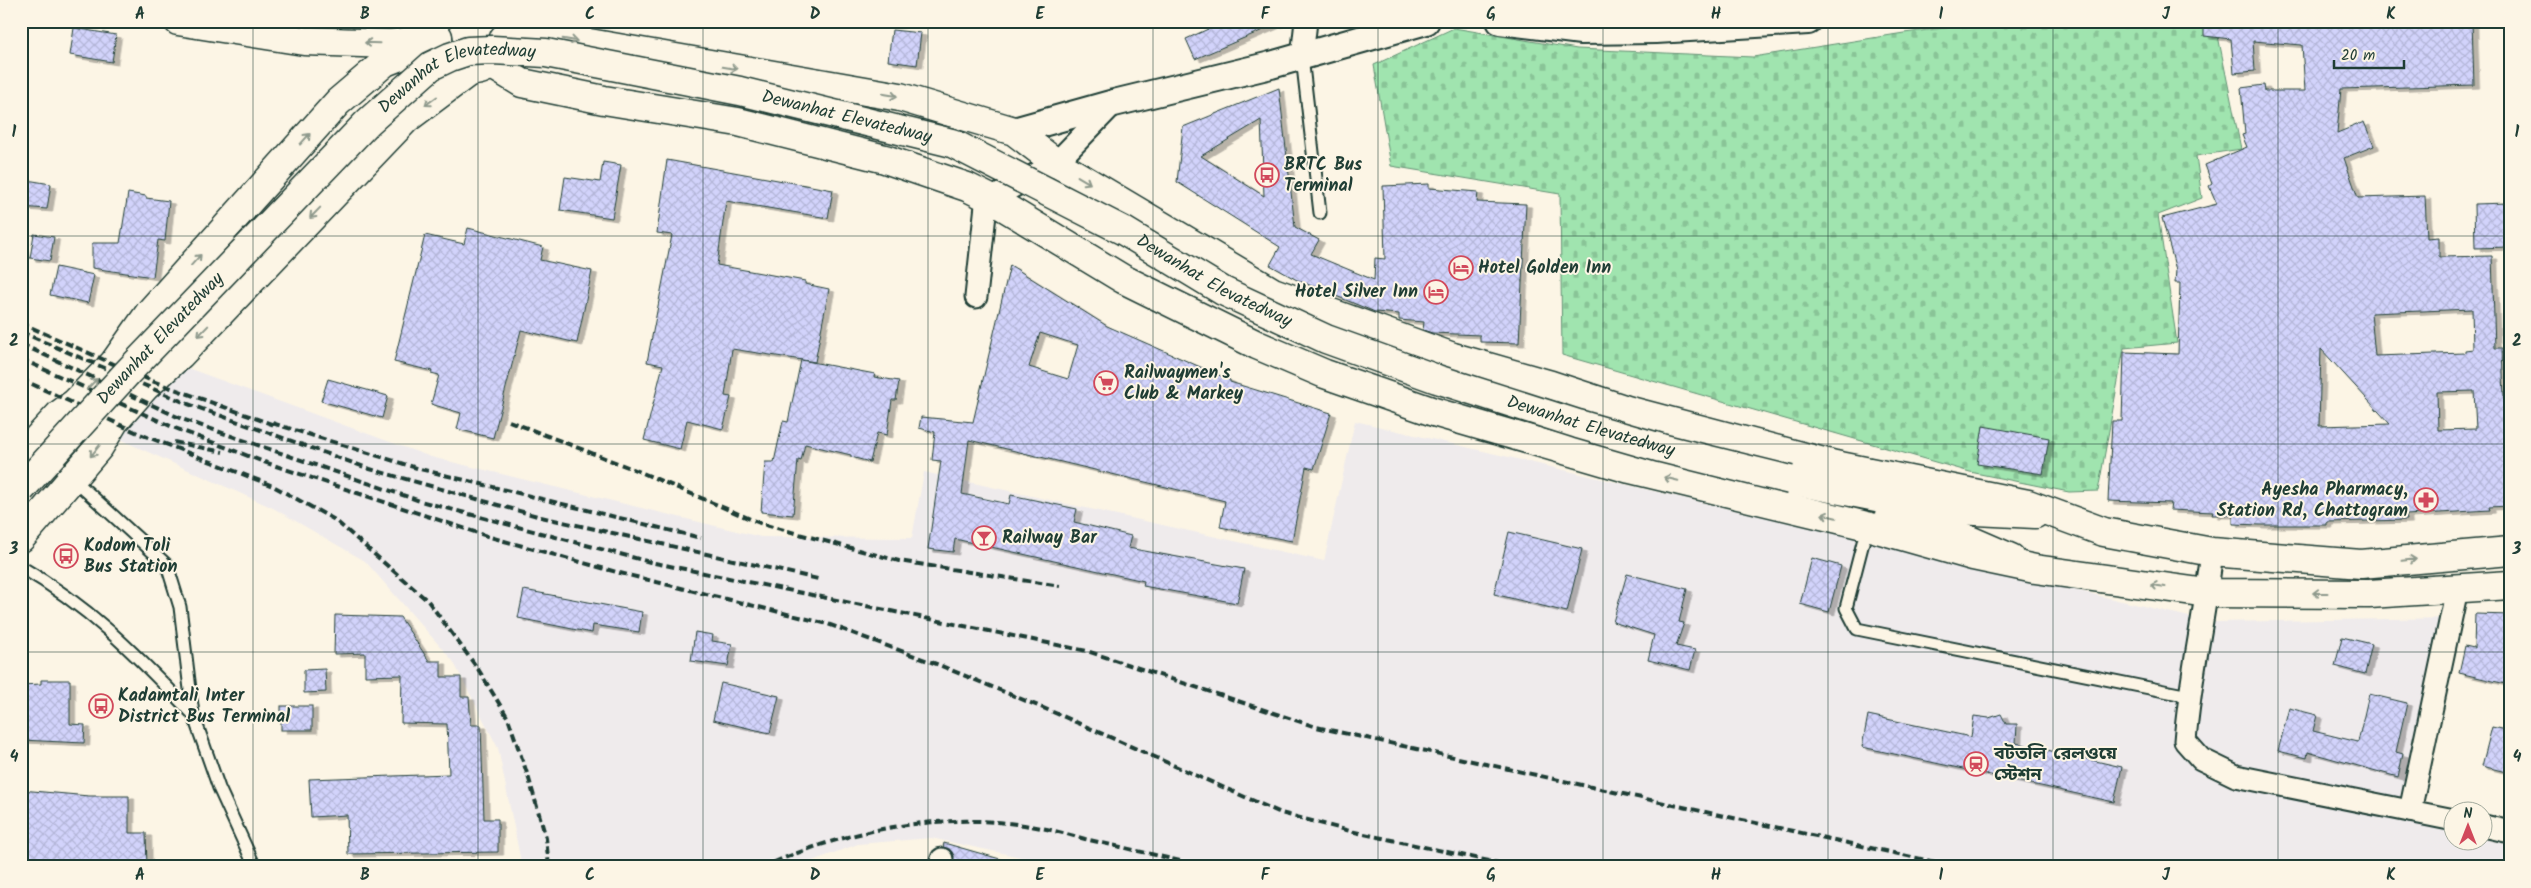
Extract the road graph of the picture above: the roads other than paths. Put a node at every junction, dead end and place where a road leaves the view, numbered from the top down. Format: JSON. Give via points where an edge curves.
{"nodes":[{"id":1,"x":178,"y":21,"type":"edge"},
{"id":2,"x":1306,"y":21,"type":"edge"},
{"id":3,"x":1426,"y":21,"type":"edge"},
{"id":4,"x":1500,"y":21,"type":"edge"},
{"id":5,"x":1808,"y":21,"type":"edge"},
{"id":6,"x":501,"y":30,"type":"edge"},
{"id":7,"x":437,"y":31,"type":"edge"},
{"id":8,"x":1302,"y":56,"type":"junction"},
{"id":9,"x":480,"y":68,"type":"junction"},
{"id":10,"x":1114,"y":103,"type":"junction"},
{"id":11,"x":1014,"y":131,"type":"junction"},
{"id":12,"x":1056,"y":163,"type":"junction"},
{"id":13,"x":991,"y":199,"type":"junction"},
{"id":14,"x":1320,"y":213,"type":"dead end"},
{"id":15,"x":976,"y":297,"type":"dead end"},
{"id":16,"x":25,"y":451,"type":"edge"},
{"id":17,"x":72,"y":478,"type":"junction"},
{"id":18,"x":1790,"y":480,"type":"junction"},
{"id":19,"x":21,"y":489,"type":"edge"},
{"id":20,"x":2056,"y":515,"type":"junction"},
{"id":21,"x":1867,"y":526,"type":"junction"},
{"id":22,"x":21,"y":538,"type":"edge"},
{"id":23,"x":2510,"y":551,"type":"edge"},
{"id":24,"x":2212,"y":552,"type":"junction"},
{"id":25,"x":21,"y":567,"type":"edge"},
{"id":26,"x":2035,"y":568,"type":"junction"},
{"id":27,"x":2510,"y":585,"type":"edge"},
{"id":28,"x":2457,"y":589,"type":"junction"},
{"id":29,"x":2208,"y":592,"type":"junction"},
{"id":30,"x":2189,"y":696,"type":"junction"},
{"id":31,"x":193,"y":714,"type":"junction"},
{"id":32,"x":2410,"y":810,"type":"junction"},
{"id":33,"x":2444,"y":818,"type":"edge"},
{"id":34,"x":2494,"y":828,"type":"edge"},
{"id":35,"x":2510,"y":832,"type":"edge"},
{"id":36,"x":255,"y":867,"type":"edge"}],
"edges":[{"from":7,"to":1,"type":"main road","one_way":true,"via":[[390,44],[304,41]]},
{"from":2,"to":8,"type":"street"},
{"from":3,"to":8,"type":"street"},
{"from":4,"to":5,"type":"street","via":[[1581,31]]},
{"from":6,"to":9,"type":"main road","via":[[498,57]]},
{"from":6,"to":11,"type":"main road","one_way":true,"via":[[900,97]]},
{"from":7,"to":9,"type":"main road","via":[[446,61],[457,68]]},
{"from":16,"to":7,"type":"main road","one_way":true,"via":[[114,363],[150,312],[338,102],[385,62],[415,50]]},
{"from":8,"to":10,"type":"street"},
{"from":8,"to":14,"type":"lane"},
{"from":9,"to":13,"type":"main road","via":[[522,83],[738,122],[885,159]]},
{"from":9,"to":17,"type":"main road","one_way":true,"via":[[406,119],[368,157],[180,355],[145,386]]},
{"from":10,"to":11,"type":"street"},
{"from":10,"to":12,"type":"street"},
{"from":11,"to":12,"type":"main road"},
{"from":12,"to":13,"type":"street"},
{"from":12,"to":20,"type":"main road","one_way":true,"via":[[1273,292],[1453,358],[1627,410],[1834,465],[2028,504]]},
{"from":13,"to":15,"type":"street","via":[[986,205]]},
{"from":21,"to":13,"type":"main road","one_way":true,"via":[[1621,467],[1434,412],[1325,374],[1257,345],[1123,279]]},
{"from":16,"to":17,"type":"lane"},
{"from":17,"to":22,"type":"main road"},
{"from":17,"to":31,"type":"lane","via":[[166,565],[180,607]]},
{"from":18,"to":19,"type":"main road","name":"Dewanhat Elevatedway","bridge":true,"via":[[1578,424],[1326,339],[1223,291],[1124,231],[952,143],[740,91],[546,54],[492,50],[468,51],[431,66],[368,122],[126,372]]},
{"from":18,"to":20,"type":"main road","name":"Dewanhat Elevatedway","via":[[1937,509]]},
{"from":18,"to":26,"type":"main road","name":"Dewanhat Elevatedway","via":[[1883,514],[1965,538]]},
{"from":20,"to":24,"type":"main road","via":[[2104,532]]},
{"from":21,"to":26,"type":"main road","via":[[1973,556]]},
{"from":21,"to":30,"type":"lane","via":[[1846,608],[1857,629]]},
{"from":24,"to":23,"type":"main road","one_way":true,"via":[[2361,564]]},
{"from":24,"to":29,"type":"street"},
{"from":25,"to":31,"type":"lane","via":[[58,588],[126,644]]},
{"from":29,"to":26,"type":"main road","one_way":true},
{"from":27,"to":28,"type":"main road"},
{"from":28,"to":29,"type":"main road","one_way":true,"via":[[2369,594]]},
{"from":28,"to":32,"type":"street"},
{"from":29,"to":30,"type":"street"},
{"from":30,"to":32,"type":"street","via":[[2185,741],[2201,759],[2236,776]]},
{"from":31,"to":36,"type":"lane","via":[[219,788]]},
{"from":32,"to":33,"type":"street"},
{"from":34,"to":35,"type":"street"}]}
